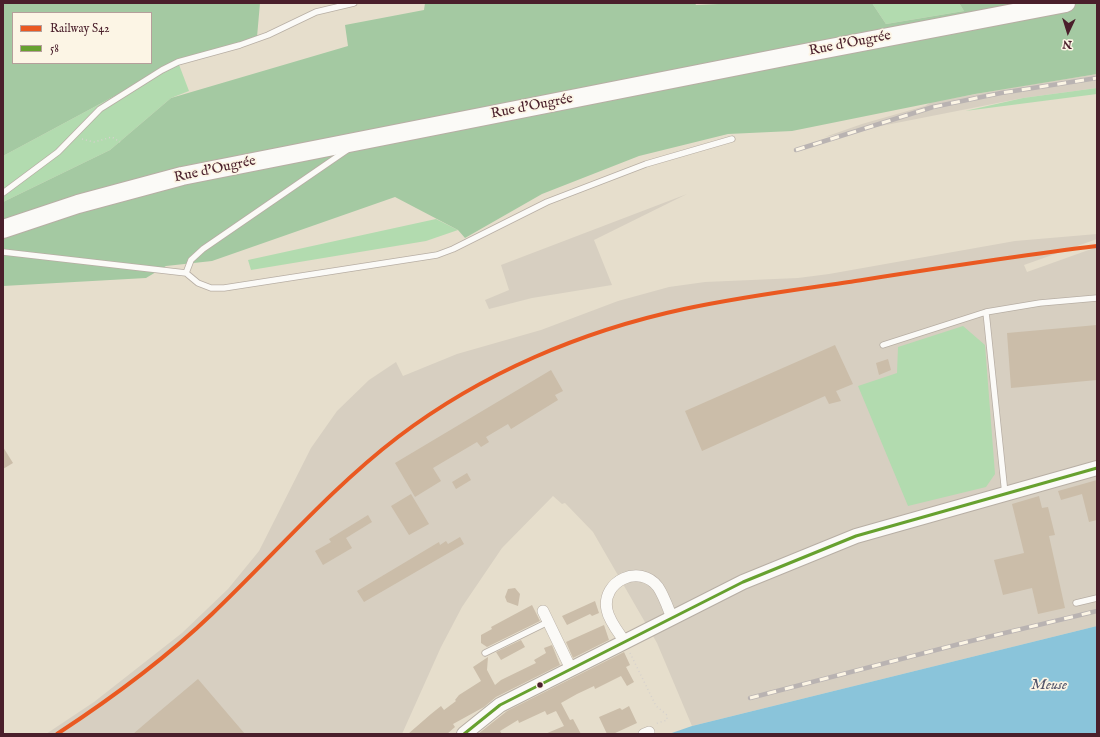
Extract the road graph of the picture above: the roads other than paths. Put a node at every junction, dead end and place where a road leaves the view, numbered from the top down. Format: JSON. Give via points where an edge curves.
{"nodes":[{"id":1,"x":354,"y":3,"type":"edge"},
{"id":2,"x":1066,"y":3,"type":"edge"},
{"id":3,"x":732,"y":139,"type":"dead end"},
{"id":4,"x":360,"y":141,"type":"junction"},
{"id":5,"x":3,"y":193,"type":"edge"},
{"id":6,"x":3,"y":229,"type":"edge"},
{"id":7,"x":3,"y":252,"type":"edge"},
{"id":8,"x":186,"y":272,"type":"junction"},
{"id":9,"x":1097,"y":298,"type":"edge"},
{"id":10,"x":986,"y":312,"type":"junction"},
{"id":11,"x":883,"y":346,"type":"dead end"},
{"id":12,"x":1097,"y":468,"type":"edge"},
{"id":13,"x":1005,"y":494,"type":"junction"},
{"id":14,"x":1097,"y":598,"type":"edge"},
{"id":15,"x":1076,"y":603,"type":"dead end"},
{"id":16,"x":543,"y":611,"type":"dead end"},
{"id":17,"x":672,"y":618,"type":"junction"},
{"id":18,"x":548,"y":622,"type":"junction"},
{"id":19,"x":625,"y":642,"type":"junction"},
{"id":20,"x":485,"y":653,"type":"dead end"},
{"id":21,"x":571,"y":669,"type":"junction"},
{"id":22,"x":464,"y":734,"type":"edge"}],
"edges":[{"from":1,"to":5,"type":"lane","via":[[316,12],[268,35],[178,62],[162,70],[100,109],[74,137],[41,166]]},
{"from":2,"to":4,"type":"main road","name":"Rue d'Ougrée"},
{"from":3,"to":8,"type":"lane","via":[[646,164],[547,202],[437,255],[224,288],[198,284]]},
{"from":4,"to":6,"type":"main road","name":"Rue d'Ougrée","via":[[182,176],[78,204]]},
{"from":4,"to":8,"type":"lane","via":[[203,249],[191,260]]},
{"from":7,"to":8,"type":"lane"},
{"from":9,"to":10,"type":"lane","via":[[1040,303]]},
{"from":10,"to":11,"type":"lane"},
{"from":10,"to":13,"type":"lane"},
{"from":12,"to":13,"type":"street"},
{"from":13,"to":17,"type":"street","via":[[856,536],[759,575]]},
{"from":14,"to":15,"type":"lane"},
{"from":16,"to":18,"type":"street"},
{"from":17,"to":19,"type":"street"},
{"from":17,"to":19,"type":"street","via":[[658,587],[650,580],[632,575],[615,583],[606,603],[607,612]]},
{"from":18,"to":20,"type":"lane"},
{"from":18,"to":21,"type":"street"},
{"from":19,"to":21,"type":"street"},
{"from":21,"to":22,"type":"street","via":[[500,705]]}]}
